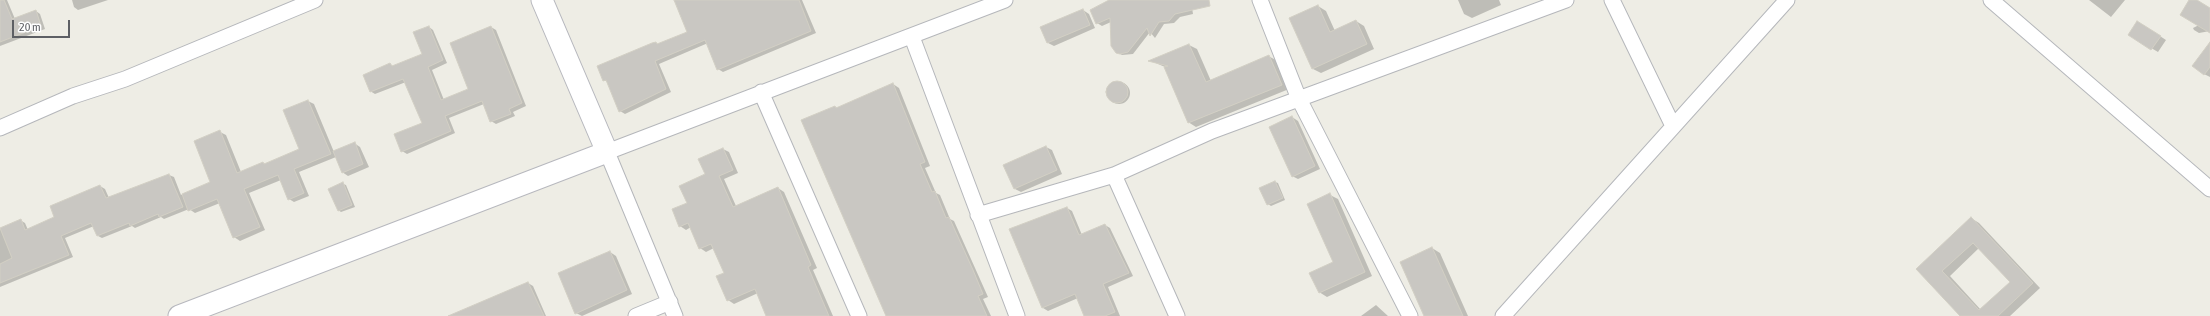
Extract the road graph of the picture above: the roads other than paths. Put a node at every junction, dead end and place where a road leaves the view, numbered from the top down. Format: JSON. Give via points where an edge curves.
{"nodes":[{"id":1,"x":315,"y":0,"type":"edge"},
{"id":2,"x":542,"y":0,"type":"edge"},
{"id":3,"x":1005,"y":0,"type":"edge"},
{"id":4,"x":1260,"y":0,"type":"edge"},
{"id":5,"x":1566,"y":0,"type":"edge"},
{"id":6,"x":1612,"y":0,"type":"edge"},
{"id":7,"x":1787,"y":0,"type":"edge"},
{"id":8,"x":1990,"y":0,"type":"edge"},
{"id":9,"x":912,"y":37,"type":"junction"},
{"id":10,"x":761,"y":92,"type":"junction"},
{"id":11,"x":1299,"y":99,"type":"junction"},
{"id":12,"x":1673,"y":126,"type":"junction"},
{"id":13,"x":0,"y":128,"type":"edge"},
{"id":14,"x":607,"y":152,"type":"junction"},
{"id":15,"x":1114,"y":175,"type":"junction"},
{"id":16,"x":2210,"y":189,"type":"edge"},
{"id":17,"x":978,"y":215,"type":"junction"},
{"id":18,"x":670,"y":302,"type":"junction"},
{"id":19,"x":179,"y":316,"type":"edge"},
{"id":20,"x":636,"y":316,"type":"edge"},
{"id":21,"x":675,"y":316,"type":"edge"},
{"id":22,"x":859,"y":316,"type":"edge"},
{"id":23,"x":1017,"y":316,"type":"edge"},
{"id":24,"x":1177,"y":316,"type":"edge"},
{"id":25,"x":1410,"y":316,"type":"edge"},
{"id":26,"x":1503,"y":316,"type":"edge"}],
"edges":[{"from":1,"to":13,"type":"street","via":[[125,79],[73,96]]},
{"from":2,"to":14,"type":"street"},
{"from":3,"to":9,"type":"street"},
{"from":4,"to":11,"type":"street"},
{"from":5,"to":11,"type":"street"},
{"from":6,"to":12,"type":"street"},
{"from":7,"to":12,"type":"street"},
{"from":8,"to":16,"type":"street"},
{"from":9,"to":10,"type":"street"},
{"from":9,"to":17,"type":"street"},
{"from":10,"to":14,"type":"street"},
{"from":10,"to":22,"type":"street"},
{"from":11,"to":15,"type":"street","via":[[1212,132]]},
{"from":11,"to":25,"type":"street"},
{"from":12,"to":26,"type":"street"},
{"from":14,"to":18,"type":"street"},
{"from":14,"to":19,"type":"street"},
{"from":15,"to":17,"type":"street"},
{"from":15,"to":24,"type":"street"},
{"from":17,"to":23,"type":"street"},
{"from":18,"to":20,"type":"street"},
{"from":18,"to":21,"type":"street"}]}
